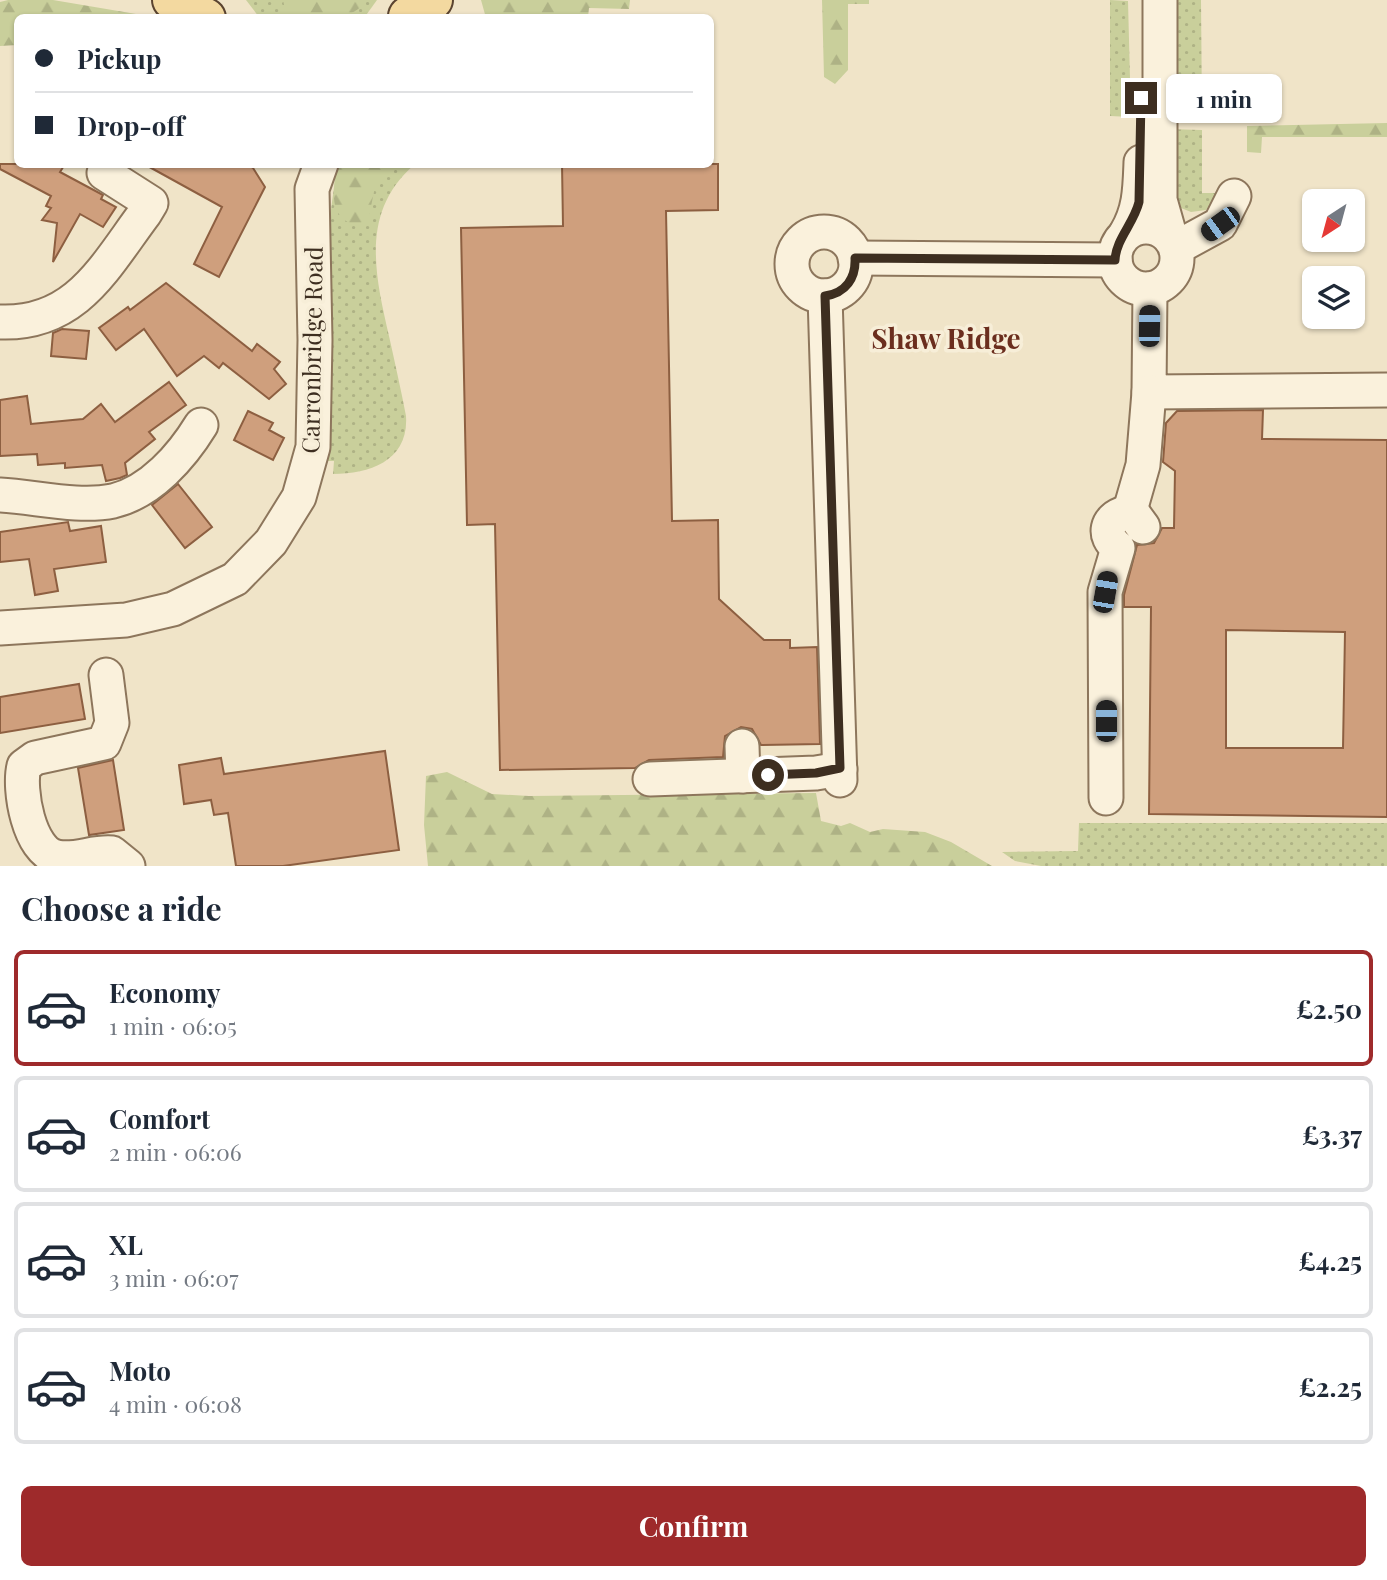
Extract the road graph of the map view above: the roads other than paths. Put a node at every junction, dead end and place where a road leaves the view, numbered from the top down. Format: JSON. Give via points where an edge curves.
{"nodes":[{"id":1,"x":172,"y":0,"type":"edge"},
{"id":2,"x":1142,"y":0,"type":"edge"},
{"id":3,"x":1160,"y":0,"type":"edge"},
{"id":4,"x":198,"y":14,"type":"edge"},
{"id":5,"x":104,"y":173,"type":"dead end"},
{"id":6,"x":312,"y":173,"type":"edge"},
{"id":7,"x":1234,"y":195,"type":"dead end"},
{"id":8,"x":1173,"y":244,"type":"junction"},
{"id":9,"x":1121,"y":246,"type":"junction"},
{"id":10,"x":855,"y":258,"type":"junction"},
{"id":11,"x":1150,"y":289,"type":"junction"},
{"id":12,"x":825,"y":296,"type":"junction"},
{"id":13,"x":0,"y":322,"type":"edge"},
{"id":14,"x":1387,"y":390,"type":"edge"},
{"id":15,"x":1149,"y":392,"type":"junction"},
{"id":16,"x":201,"y":425,"type":"dead end"},
{"id":17,"x":0,"y":495,"type":"edge"},
{"id":18,"x":0,"y":628,"type":"edge"},
{"id":19,"x":106,"y":675,"type":"dead end"},
{"id":20,"x":650,"y":779,"type":"dead end"},
{"id":21,"x":1106,"y":798,"type":"dead end"},
{"id":22,"x":14,"y":817,"type":"edge"},
{"id":23,"x":128,"y":866,"type":"edge"}],
"edges":[{"from":1,"to":4,"type":"main road"},
{"from":2,"to":9,"type":"street","via":[[1139,202]]},
{"from":3,"to":8,"type":"street","via":[[1160,200]]},
{"from":5,"to":13,"type":"street","via":[[151,203],[145,213],[100,276],[77,299],[29,321]]},
{"from":6,"to":18,"type":"street","name":"Carronbridge Road","via":[[313,447],[299,497],[271,542],[236,579],[173,609],[126,620]]},
{"from":7,"to":8,"type":"street","via":[[1220,224]]},
{"from":8,"to":9,"type":"street","via":[[1164,232],[1145,226]]},
{"from":8,"to":11,"type":"street","via":[[1177,257],[1172,275]]},
{"from":9,"to":10,"type":"street"},
{"from":9,"to":11,"type":"street","via":[[1126,282]]},
{"from":10,"to":12,"type":"street","via":[[848,284]]},
{"from":10,"to":12,"type":"street","via":[[846,242],[829,233],[810,235],[798,245],[793,275],[803,288]]},
{"from":11,"to":15,"type":"street"},
{"from":12,"to":20,"type":"street","via":[[840,774],[743,761]]},
{"from":14,"to":15,"type":"street"},
{"from":15,"to":21,"type":"street","via":[[1136,520],[1118,515],[1108,528],[1109,539],[1118,548],[1105,592]]},
{"from":16,"to":17,"type":"street","via":[[186,449],[157,476],[113,501]]},
{"from":19,"to":22,"type":"street","via":[[112,723],[109,736],[97,747],[35,758],[24,766]]},
{"from":22,"to":23,"type":"street","via":[[47,854],[62,858],[112,853]]}]}
